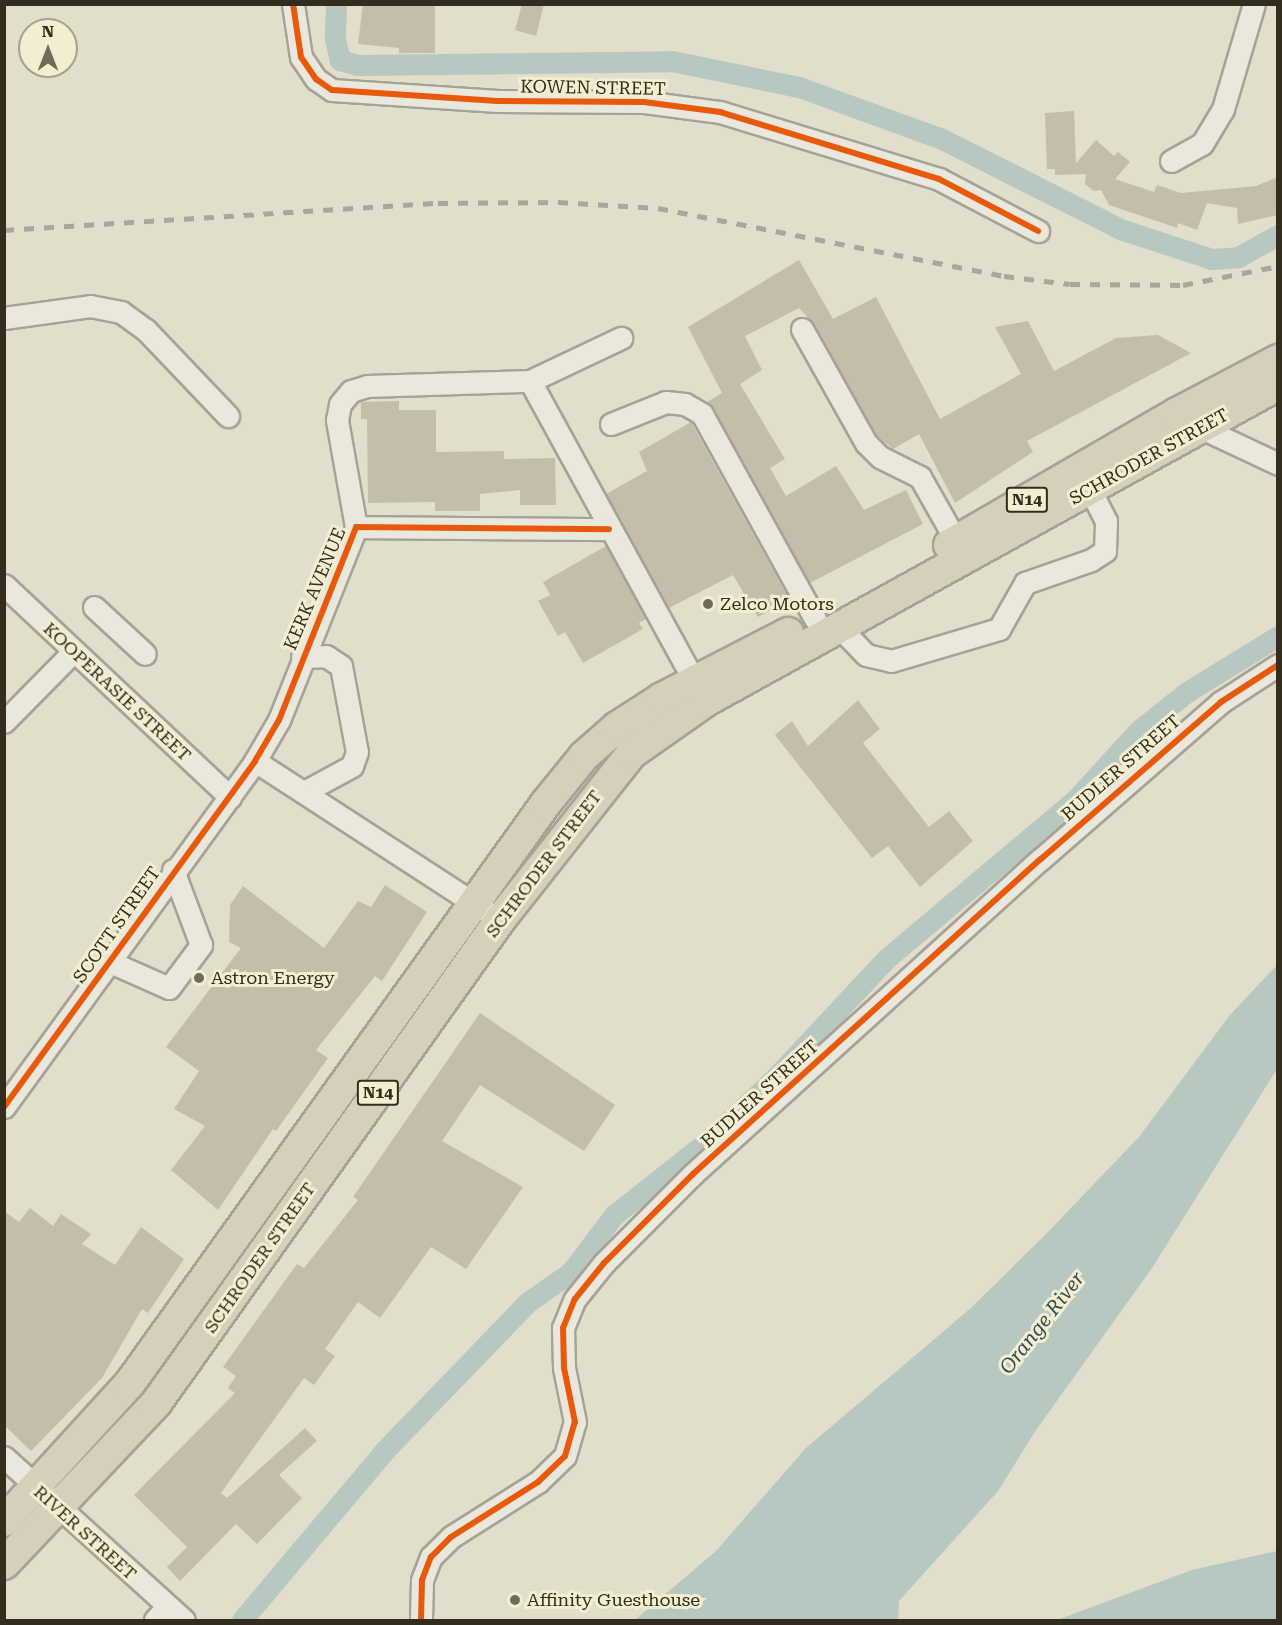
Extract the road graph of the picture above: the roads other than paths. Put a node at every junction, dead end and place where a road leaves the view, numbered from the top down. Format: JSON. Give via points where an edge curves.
{"nodes":[{"id":1,"x":293,"y":4,"type":"edge"},
{"id":2,"x":1254,"y":4,"type":"edge"},
{"id":3,"x":1171,"y":161,"type":"dead end"},
{"id":4,"x":1038,"y":231,"type":"dead end"},
{"id":5,"x":4,"y":318,"type":"edge"},
{"id":6,"x":802,"y":329,"type":"dead end"},
{"id":7,"x":621,"y":339,"type":"dead end"},
{"id":8,"x":1278,"y":360,"type":"edge"},
{"id":9,"x":530,"y":381,"type":"junction"},
{"id":10,"x":1278,"y":385,"type":"edge"},
{"id":11,"x":228,"y":416,"type":"dead end"},
{"id":12,"x":1188,"y":420,"type":"junction"},
{"id":13,"x":611,"y":424,"type":"dead end"},
{"id":14,"x":1278,"y":464,"type":"edge"},
{"id":15,"x":1090,"y":490,"type":"junction"},
{"id":16,"x":356,"y":527,"type":"junction"},
{"id":17,"x":609,"y":529,"type":"junction"},
{"id":18,"x":961,"y":550,"type":"junction"},
{"id":19,"x":4,"y":585,"type":"edge"},
{"id":20,"x":94,"y":607,"type":"dead end"},
{"id":21,"x":827,"y":623,"type":"junction"},
{"id":22,"x":73,"y":652,"type":"junction"},
{"id":23,"x":145,"y":654,"type":"dead end"},
{"id":24,"x":302,"y":657,"type":"junction"},
{"id":25,"x":1278,"y":665,"type":"edge"},
{"id":26,"x":700,"y":690,"type":"junction"},
{"id":27,"x":4,"y":722,"type":"edge"},
{"id":28,"x":255,"y":761,"type":"junction"},
{"id":29,"x":304,"y":792,"type":"junction"},
{"id":30,"x":230,"y":797,"type":"junction"},
{"id":31,"x":173,"y":870,"type":"junction"},
{"id":32,"x":476,"y":903,"type":"junction"},
{"id":33,"x":500,"y":920,"type":"junction"},
{"id":34,"x":110,"y":962,"type":"junction"},
{"id":35,"x":4,"y":1107,"type":"edge"},
{"id":36,"x":4,"y":1458,"type":"edge"},
{"id":37,"x":36,"y":1488,"type":"junction"},
{"id":38,"x":58,"y":1508,"type":"junction"},
{"id":39,"x":4,"y":1521,"type":"edge"},
{"id":40,"x":4,"y":1564,"type":"edge"},
{"id":41,"x":161,"y":1614,"type":"edge"},
{"id":42,"x":184,"y":1620,"type":"edge"},
{"id":43,"x":421,"y":1620,"type":"edge"}],
"edges":[{"from":1,"to":4,"type":"street","name":"KOWEN STREET","via":[[301,57],[316,79],[332,90],[498,101],[644,102],[710,110],[939,179]]},
{"from":2,"to":3,"type":"street","via":[[1223,109],[1202,144]]},
{"from":5,"to":11,"type":"street","via":[[90,306],[121,312],[146,330]]},
{"from":6,"to":18,"type":"street","via":[[866,443],[880,457],[920,477]]},
{"from":7,"to":9,"type":"street","name":"KERK AVENUE"},
{"from":8,"to":12,"type":"highway","name":"SCHRODER STREET","number":"N14"},
{"from":9,"to":16,"type":"street","name":"KERK AVENUE","via":[[367,386],[351,391],[340,404],[337,420]]},
{"from":9,"to":17,"type":"street"},
{"from":10,"to":12,"type":"highway","name":"SCHRODER STREET","number":"N14"},
{"from":12,"to":14,"type":"street"},
{"from":12,"to":15,"type":"highway","name":"SCHRODER STREET","number":"N14"},
{"from":12,"to":18,"type":"highway","name":"SCHRODER STREET","number":"N14"},
{"from":13,"to":21,"type":"street","via":[[666,402],[685,404],[702,414]]},
{"from":15,"to":18,"type":"highway","name":"SCHRODER STREET","number":"N14"},
{"from":15,"to":21,"type":"street","via":[[1106,521],[1105,550],[1091,560],[1025,583],[999,628],[891,661],[866,655]]},
{"from":16,"to":17,"type":"street","name":"KERK AVENUE"},
{"from":16,"to":24,"type":"street","name":"KERK AVENUE"},
{"from":17,"to":26,"type":"street"},
{"from":18,"to":21,"type":"highway","name":"SCHRODER STREET","number":"N14"},
{"from":19,"to":22,"type":"street","name":"KOOPERASIE STREET"},
{"from":20,"to":23,"type":"street"},
{"from":21,"to":26,"type":"highway","name":"SCHRODER STREET","number":"N14"},
{"from":22,"to":27,"type":"street"},
{"from":22,"to":30,"type":"street","name":"KOOPERASIE STREET"},
{"from":24,"to":28,"type":"street","name":"KERK AVENUE","via":[[279,720]]},
{"from":24,"to":29,"type":"street","via":[[326,656],[342,666],[357,752],[351,766]]},
{"from":25,"to":43,"type":"street","name":"BUDLER STREET","via":[[1221,702],[1041,859],[693,1174],[604,1263],[575,1299],[563,1328],[564,1368],[575,1422],[565,1456],[538,1482],[451,1537],[431,1557],[422,1580]]},
{"from":26,"to":32,"type":"highway","name":"SCHRODER STREET","number":"N14","via":[[617,727],[584,756]]},
{"from":26,"to":33,"type":"highway","name":"SCHRODER STREET","number":"N14","via":[[632,753]]},
{"from":28,"to":29,"type":"street"},
{"from":28,"to":30,"type":"street","name":"SCOTT STREET"},
{"from":29,"to":32,"type":"street"},
{"from":30,"to":31,"type":"street","name":"SCOTT STREET"},
{"from":31,"to":34,"type":"street","name":"SCOTT STREET"},
{"from":31,"to":34,"type":"street","via":[[201,945],[169,988]]},
{"from":32,"to":33,"type":"street"},
{"from":32,"to":37,"type":"highway","name":"SCHRODER STREET","number":"N14","via":[[129,1383]]},
{"from":33,"to":38,"type":"highway","name":"SCHRODER STREET","number":"N14","via":[[157,1402]]},
{"from":34,"to":35,"type":"street","name":"SCOTT STREET"},
{"from":36,"to":37,"type":"street","name":"RIVER STREET"},
{"from":37,"to":38,"type":"street","name":"RIVER STREET"},
{"from":37,"to":39,"type":"highway","name":"SCHRODER STREET","number":"N14"},
{"from":38,"to":40,"type":"highway","name":"SCHRODER STREET","number":"N14"},
{"from":38,"to":41,"type":"street","name":"RIVER STREET"},
{"from":41,"to":42,"type":"street"}]}
